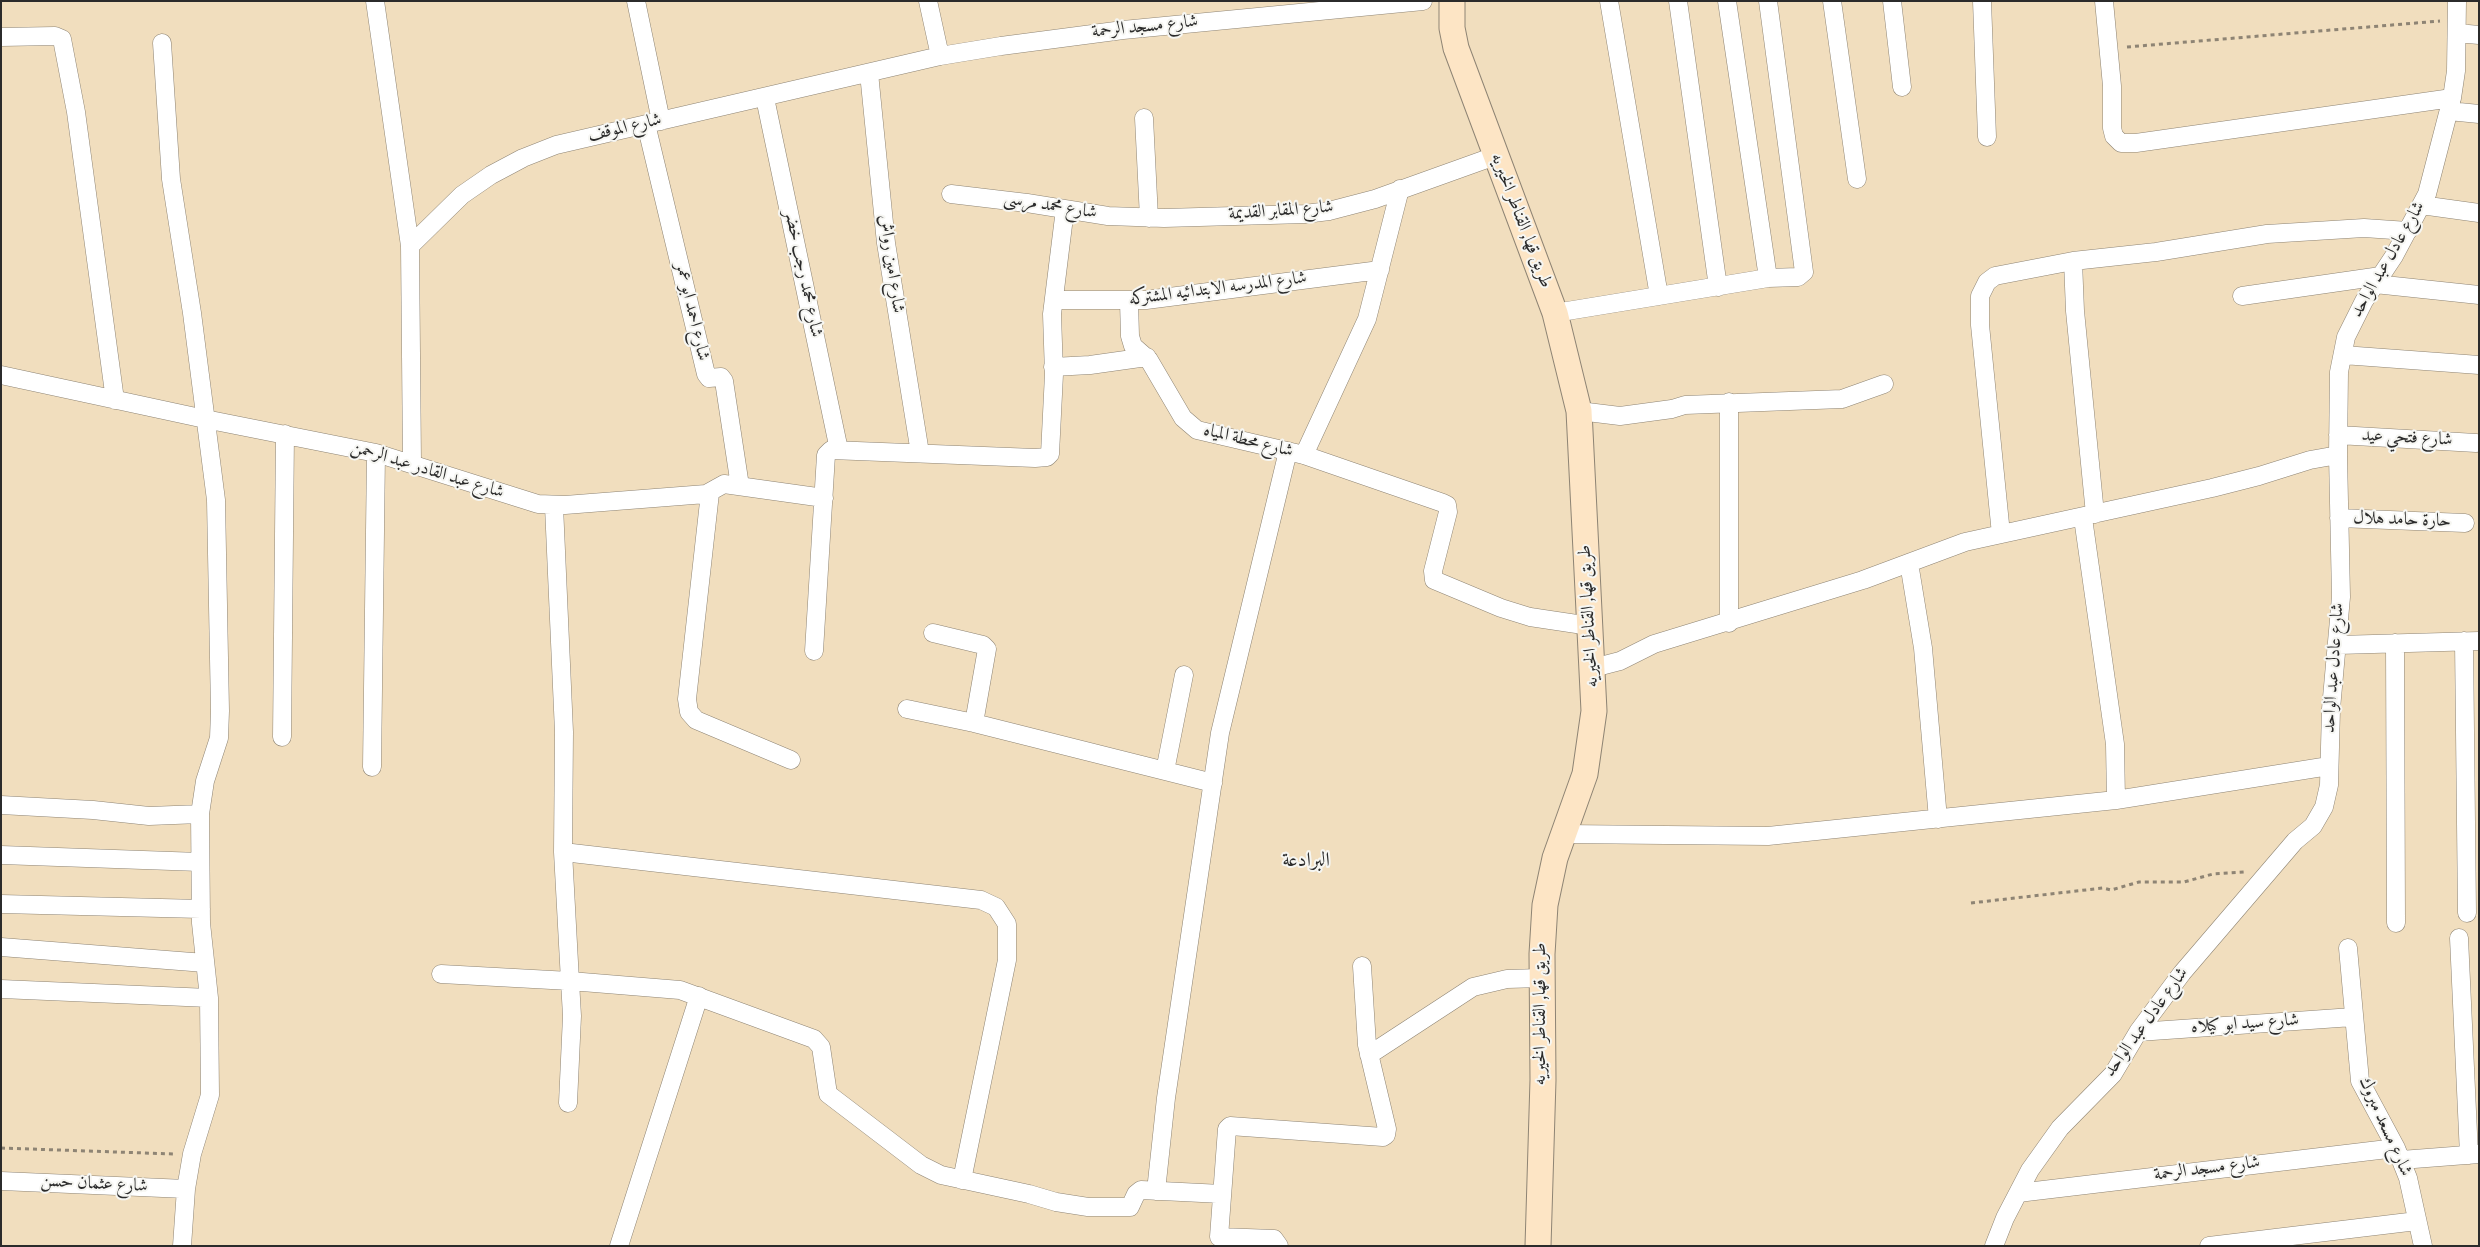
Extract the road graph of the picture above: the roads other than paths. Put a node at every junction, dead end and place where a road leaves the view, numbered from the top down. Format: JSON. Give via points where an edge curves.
{"nodes":[{"id":1,"x":375,"y":1,"type":"edge"},
{"id":2,"x":636,"y":1,"type":"edge"},
{"id":3,"x":928,"y":1,"type":"edge"},
{"id":4,"x":1423,"y":1,"type":"edge"},
{"id":5,"x":1452,"y":1,"type":"edge"},
{"id":6,"x":1609,"y":1,"type":"edge"},
{"id":7,"x":1678,"y":1,"type":"edge"},
{"id":8,"x":1727,"y":1,"type":"edge"},
{"id":9,"x":1768,"y":1,"type":"edge"},
{"id":10,"x":1832,"y":1,"type":"edge"},
{"id":11,"x":1892,"y":1,"type":"edge"},
{"id":12,"x":1982,"y":1,"type":"edge"},
{"id":13,"x":2104,"y":1,"type":"edge"},
{"id":14,"x":2457,"y":1,"type":"edge"},
{"id":15,"x":2457,"y":26,"type":"junction"},
{"id":16,"x":2479,"y":36,"type":"edge"},
{"id":17,"x":1,"y":37,"type":"edge"},
{"id":18,"x":162,"y":43,"type":"dead end"},
{"id":19,"x":940,"y":56,"type":"junction"},
{"id":20,"x":869,"y":73,"type":"junction"},
{"id":21,"x":1902,"y":87,"type":"dead end"},
{"id":22,"x":765,"y":98,"type":"junction"},
{"id":23,"x":2451,"y":104,"type":"junction"},
{"id":24,"x":2479,"y":114,"type":"edge"},
{"id":25,"x":1144,"y":118,"type":"dead end"},
{"id":26,"x":653,"y":123,"type":"junction"},
{"id":27,"x":1987,"y":137,"type":"dead end"},
{"id":28,"x":1494,"y":156,"type":"junction"},
{"id":29,"x":1857,"y":179,"type":"dead end"},
{"id":30,"x":1400,"y":189,"type":"junction"},
{"id":31,"x":951,"y":194,"type":"dead end"},
{"id":32,"x":2421,"y":205,"type":"junction"},
{"id":33,"x":1065,"y":209,"type":"junction"},
{"id":34,"x":2479,"y":213,"type":"edge"},
{"id":35,"x":1150,"y":218,"type":"junction"},
{"id":36,"x":2408,"y":231,"type":"junction"},
{"id":37,"x":410,"y":246,"type":"junction"},
{"id":38,"x":2073,"y":262,"type":"junction"},
{"id":39,"x":1380,"y":270,"type":"junction"},
{"id":40,"x":1768,"y":278,"type":"junction"},
{"id":41,"x":2378,"y":280,"type":"junction"},
{"id":42,"x":1718,"y":287,"type":"junction"},
{"id":43,"x":2479,"y":295,"type":"edge"},
{"id":44,"x":1659,"y":296,"type":"junction"},
{"id":45,"x":2242,"y":296,"type":"dead end"},
{"id":46,"x":1055,"y":300,"type":"junction"},
{"id":47,"x":1129,"y":302,"type":"junction"},
{"id":48,"x":1555,"y":313,"type":"junction"},
{"id":49,"x":2343,"y":355,"type":"junction"},
{"id":50,"x":1147,"y":357,"type":"junction"},
{"id":51,"x":2479,"y":365,"type":"edge"},
{"id":52,"x":1053,"y":367,"type":"junction"},
{"id":53,"x":1,"y":375,"type":"edge"},
{"id":54,"x":1884,"y":384,"type":"dead end"},
{"id":55,"x":115,"y":400,"type":"junction"},
{"id":56,"x":1729,"y":402,"type":"junction"},
{"id":57,"x":1579,"y":411,"type":"junction"},
{"id":58,"x":205,"y":419,"type":"junction"},
{"id":59,"x":285,"y":434,"type":"junction"},
{"id":60,"x":2338,"y":435,"type":"junction"},
{"id":61,"x":2476,"y":443,"type":"dead end"},
{"id":62,"x":839,"y":450,"type":"junction"},
{"id":63,"x":376,"y":453,"type":"junction"},
{"id":64,"x":920,"y":453,"type":"junction"},
{"id":65,"x":1296,"y":453,"type":"junction"},
{"id":66,"x":2338,"y":455,"type":"junction"},
{"id":67,"x":412,"y":463,"type":"junction"},
{"id":68,"x":740,"y":486,"type":"junction"},
{"id":69,"x":710,"y":493,"type":"junction"},
{"id":70,"x":824,"y":498,"type":"junction"},
{"id":71,"x":554,"y":506,"type":"junction"},
{"id":72,"x":2090,"y":516,"type":"junction"},
{"id":73,"x":2339,"y":518,"type":"junction"},
{"id":74,"x":2465,"y":523,"type":"dead end"},
{"id":75,"x":2001,"y":534,"type":"junction"},
{"id":76,"x":1908,"y":563,"type":"junction"},
{"id":77,"x":1728,"y":622,"type":"junction"},
{"id":78,"x":1590,"y":626,"type":"junction"},
{"id":79,"x":933,"y":633,"type":"dead end"},
{"id":80,"x":2472,"y":641,"type":"edge"},
{"id":81,"x":2395,"y":643,"type":"junction"},
{"id":82,"x":2338,"y":645,"type":"junction"},
{"id":83,"x":814,"y":651,"type":"dead end"},
{"id":84,"x":1593,"y":668,"type":"junction"},
{"id":85,"x":1184,"y":675,"type":"dead end"},
{"id":86,"x":907,"y":708,"type":"dead end"},
{"id":87,"x":974,"y":723,"type":"junction"},
{"id":88,"x":282,"y":738,"type":"dead end"},
{"id":89,"x":791,"y":760,"type":"dead end"},
{"id":90,"x":2328,"y":766,"type":"junction"},
{"id":91,"x":372,"y":767,"type":"dead end"},
{"id":92,"x":1165,"y":771,"type":"junction"},
{"id":93,"x":1213,"y":783,"type":"junction"},
{"id":94,"x":2116,"y":800,"type":"junction"},
{"id":95,"x":1,"y":805,"type":"edge"},
{"id":96,"x":200,"y":814,"type":"junction"},
{"id":97,"x":1938,"y":819,"type":"junction"},
{"id":98,"x":1563,"y":834,"type":"junction"},
{"id":99,"x":563,"y":852,"type":"junction"},
{"id":100,"x":1,"y":856,"type":"edge"},
{"id":101,"x":200,"y":862,"type":"junction"},
{"id":102,"x":1,"y":904,"type":"edge"},
{"id":103,"x":201,"y":909,"type":"junction"},
{"id":104,"x":2467,"y":913,"type":"dead end"},
{"id":105,"x":2396,"y":923,"type":"dead end"},
{"id":106,"x":2459,"y":938,"type":"dead end"},
{"id":107,"x":1,"y":947,"type":"edge"},
{"id":108,"x":2348,"y":948,"type":"dead end"},
{"id":109,"x":205,"y":963,"type":"junction"},
{"id":110,"x":1362,"y":966,"type":"dead end"},
{"id":111,"x":441,"y":974,"type":"dead end"},
{"id":112,"x":1541,"y":978,"type":"junction"},
{"id":113,"x":570,"y":981,"type":"junction"},
{"id":114,"x":1,"y":989,"type":"edge"},
{"id":115,"x":699,"y":996,"type":"junction"},
{"id":116,"x":209,"y":998,"type":"junction"},
{"id":117,"x":2353,"y":1017,"type":"junction"},
{"id":118,"x":2138,"y":1032,"type":"junction"},
{"id":119,"x":1369,"y":1055,"type":"junction"},
{"id":120,"x":568,"y":1103,"type":"dead end"},
{"id":121,"x":2398,"y":1154,"type":"junction"},
{"id":122,"x":2474,"y":1154,"type":"edge"},
{"id":123,"x":962,"y":1180,"type":"junction"},
{"id":124,"x":1,"y":1181,"type":"edge"},
{"id":125,"x":186,"y":1189,"type":"junction"},
{"id":126,"x":1156,"y":1191,"type":"junction"},
{"id":127,"x":2018,"y":1193,"type":"junction"},
{"id":128,"x":1222,"y":1194,"type":"junction"},
{"id":129,"x":2417,"y":1220,"type":"junction"},
{"id":130,"x":182,"y":1246,"type":"edge"},
{"id":131,"x":620,"y":1246,"type":"edge"},
{"id":132,"x":1279,"y":1246,"type":"edge"},
{"id":133,"x":1538,"y":1246,"type":"edge"},
{"id":134,"x":1994,"y":1246,"type":"edge"},
{"id":135,"x":2209,"y":1246,"type":"edge"},
{"id":136,"x":2423,"y":1246,"type":"edge"}],
"edges":[{"from":1,"to":37,"type":"street"},
{"from":2,"to":26,"type":"street"},
{"from":3,"to":19,"type":"street"},
{"from":4,"to":19,"type":"street","name":"شارع مسجد الرحمة","via":[[1097,33]]},
{"from":5,"to":28,"type":"street","name":"طريق قها, القناطر الخيريه","via":[[1456,48]]},
{"from":6,"to":44,"type":"street"},
{"from":7,"to":42,"type":"street"},
{"from":8,"to":40,"type":"street"},
{"from":9,"to":40,"type":"street","via":[[1805,268],[1802,276]]},
{"from":10,"to":29,"type":"street"},
{"from":11,"to":21,"type":"street"},
{"from":12,"to":27,"type":"street"},
{"from":13,"to":23,"type":"street","via":[[2112,128],[2114,136],[2126,144]]},
{"from":14,"to":15,"type":"street","name":"شارع عادل عبد الواحد"},
{"from":15,"to":16,"type":"street"},
{"from":15,"to":23,"type":"street","name":"شارع عادل عبد الواحد"},
{"from":17,"to":55,"type":"street","via":[[55,36],[62,39],[76,112]]},
{"from":18,"to":58,"type":"street","via":[[171,179]]},
{"from":19,"to":20,"type":"street","name":"شارع مسجد الرحمة"},
{"from":20,"to":22,"type":"street","name":"شارع الموقف"},
{"from":20,"to":64,"type":"street","name":"شارع امين رواش","via":[[886,244]]},
{"from":22,"to":26,"type":"street","name":"شارع الموقف"},
{"from":22,"to":62,"type":"street","name":"شارع محمد رجب خضر"},
{"from":23,"to":24,"type":"street"},
{"from":23,"to":32,"type":"street","name":"شارع عادل عبد الواحد","via":[[2427,194]]},
{"from":25,"to":35,"type":"street"},
{"from":26,"to":37,"type":"street","name":"شارع الموقف","via":[[556,145],[491,174],[462,195]]},
{"from":26,"to":68,"type":"street","name":"شارع احمد ابو عمر","via":[[706,374],[709,378],[721,377],[724,381]]},
{"from":28,"to":30,"type":"street","name":"شارع المقابر القديمة"},
{"from":28,"to":48,"type":"street","name":"طريق قها, القناطر الخيريه"},
{"from":30,"to":35,"type":"street","name":"شارع المقابر القديمة","via":[[1352,205],[1305,214]]},
{"from":30,"to":39,"type":"street"},
{"from":31,"to":33,"type":"street","name":"شارع محمد مرسى"},
{"from":32,"to":34,"type":"street"},
{"from":32,"to":36,"type":"street","name":"شارع عادل عبد الواحد"},
{"from":33,"to":35,"type":"street","name":"شارع محمد مرسى"},
{"from":33,"to":46,"type":"street"},
{"from":36,"to":38,"type":"street","via":[[2364,228],[2267,234]]},
{"from":36,"to":41,"type":"street","name":"شارع عادل عبد الواحد"},
{"from":37,"to":67,"type":"street"},
{"from":38,"to":72,"type":"street"},
{"from":38,"to":75,"type":"street","via":[[1995,276],[1987,282],[1980,296],[1980,325]]},
{"from":39,"to":47,"type":"street","name":"شارع المدرسه الابتدائيه المشتركه"},
{"from":39,"to":65,"type":"street","via":[[1362,334]]},
{"from":40,"to":42,"type":"street"},
{"from":41,"to":43,"type":"street"},
{"from":41,"to":45,"type":"street"},
{"from":41,"to":49,"type":"street","name":"شارع عادل عبد الواحد","via":[[2346,337]]},
{"from":42,"to":44,"type":"street"},
{"from":44,"to":48,"type":"street"},
{"from":46,"to":47,"type":"street","name":"شارع المدرسه الابتدائيه المشتركه"},
{"from":46,"to":52,"type":"street","via":[[1052,314]]},
{"from":47,"to":50,"type":"street","name":"شارع محطة المياه","via":[[1131,341],[1136,350]]},
{"from":48,"to":57,"type":"street","name":"طريق قها, القناطر الخيريه"},
{"from":49,"to":51,"type":"street"},
{"from":49,"to":60,"type":"street","name":"شارع عادل عبد الواحد","via":[[2339,372]]},
{"from":50,"to":52,"type":"street"},
{"from":50,"to":65,"type":"street","name":"شارع محطة المياه","via":[[1183,418],[1197,430]]},
{"from":52,"to":64,"type":"street","via":[[1052,448],[1047,457]]},
{"from":53,"to":55,"type":"street","name":"شارع عبد القادر عبد الرحمن"},
{"from":54,"to":56,"type":"street","via":[[1842,400]]},
{"from":55,"to":58,"type":"street","name":"شارع عبد القادر عبد الرحمن"},
{"from":56,"to":57,"type":"street","via":[[1685,405],[1620,416]]},
{"from":56,"to":77,"type":"street"},
{"from":57,"to":78,"type":"street","name":"طريق قها, القناطر الخيريه"},
{"from":58,"to":59,"type":"street","name":"شارع عبد القادر عبد الرحمن"},
{"from":58,"to":96,"type":"street","via":[[216,500],[220,712],[219,738],[205,781]]},
{"from":59,"to":63,"type":"street","name":"شارع عبد القادر عبد الرحمن"},
{"from":59,"to":88,"type":"street"},
{"from":60,"to":61,"type":"street","name":"شارع فتحي عيد"},
{"from":60,"to":66,"type":"street","name":"شارع عادل عبد الواحد"},
{"from":62,"to":64,"type":"street"},
{"from":62,"to":70,"type":"street","via":[[831,450],[826,455]]},
{"from":63,"to":67,"type":"street","name":"شارع عبد القادر عبد الرحمن"},
{"from":63,"to":91,"type":"street"},
{"from":65,"to":78,"type":"street","name":"شارع محطة المياه","via":[[1446,505],[1448,512],[1433,570],[1434,580],[1530,617]]},
{"from":65,"to":93,"type":"street","via":[[1230,687]]},
{"from":66,"to":72,"type":"street"},
{"from":66,"to":73,"type":"street","name":"شارع عادل عبد الواحد"},
{"from":67,"to":71,"type":"street","name":"شارع عبد القادر عبد الرحمن","via":[[524,501]]},
{"from":68,"to":69,"type":"street","name":"شارع عبد القادر عبد الرحمن","via":[[720,486]]},
{"from":68,"to":70,"type":"street","name":"شارع عبد القادر عبد الرحمن"},
{"from":69,"to":71,"type":"street","name":"شارع عبد القادر عبد الرحمن"},
{"from":69,"to":89,"type":"street","via":[[687,700],[689,712],[696,720]]},
{"from":70,"to":83,"type":"street"},
{"from":71,"to":99,"type":"street","via":[[564,732]]},
{"from":72,"to":75,"type":"street"},
{"from":72,"to":94,"type":"street","via":[[2115,744]]},
{"from":73,"to":74,"type":"street","name":"حارة حامد هلال"},
{"from":73,"to":82,"type":"street","name":"شارع عادل عبد الواحد","via":[[2341,597]]},
{"from":75,"to":76,"type":"street","via":[[1965,542]]},
{"from":76,"to":77,"type":"street"},
{"from":76,"to":97,"type":"street","via":[[1924,648]]},
{"from":77,"to":84,"type":"street","via":[[1654,644],[1620,661]]},
{"from":78,"to":84,"type":"street","name":"طريق قها, القناطر الخيريه"},
{"from":79,"to":87,"type":"street","via":[[988,649]]},
{"from":80,"to":81,"type":"street"},
{"from":80,"to":104,"type":"street"},
{"from":81,"to":82,"type":"street"},
{"from":81,"to":105,"type":"street"},
{"from":82,"to":90,"type":"street","name":"شارع عادل عبد الواحد"},
{"from":84,"to":98,"type":"street","name":"طريق قها, القناطر الخيريه","via":[[1594,711],[1589,753]]},
{"from":85,"to":92,"type":"street"},
{"from":86,"to":87,"type":"street"},
{"from":87,"to":92,"type":"street"},
{"from":90,"to":94,"type":"street"},
{"from":90,"to":118,"type":"street","name":"شارع عادل عبد الواحد","via":[[2330,785],[2313,826],[2294,841],[2182,973]]},
{"from":92,"to":93,"type":"street"},
{"from":93,"to":126,"type":"street","via":[[1166,1098]]},
{"from":94,"to":97,"type":"street"},
{"from":95,"to":96,"type":"street","via":[[149,816]]},
{"from":96,"to":101,"type":"street"},
{"from":97,"to":98,"type":"street","via":[[1768,836]]},
{"from":98,"to":112,"type":"street","name":"طريق قها, القناطر الخيريه","via":[[1545,905]]},
{"from":99,"to":113,"type":"street"},
{"from":99,"to":123,"type":"street","via":[[981,900],[996,907],[1006,924],[1007,960]]},
{"from":100,"to":101,"type":"street"},
{"from":101,"to":103,"type":"street"},
{"from":102,"to":103,"type":"street"},
{"from":103,"to":109,"type":"street"},
{"from":106,"to":122,"type":"street"},
{"from":107,"to":109,"type":"street"},
{"from":108,"to":117,"type":"street","name":"شارع مسعد مبروك"},
{"from":109,"to":116,"type":"street"},
{"from":110,"to":119,"type":"street"},
{"from":111,"to":113,"type":"street"},
{"from":112,"to":119,"type":"street","via":[[1508,979],[1473,988]]},
{"from":112,"to":133,"type":"street","name":"طريق قها, القناطر الخيريه","via":[[1543,1080]]},
{"from":113,"to":115,"type":"street","via":[[660,987]]},
{"from":113,"to":120,"type":"street","via":[[572,1016]]},
{"from":114,"to":116,"type":"street"},
{"from":115,"to":123,"type":"street","via":[[814,1039],[821,1047],[826,1091],[830,1097],[930,1171]]},
{"from":115,"to":131,"type":"street"},
{"from":116,"to":125,"type":"street","via":[[210,1095],[192,1154]]},
{"from":117,"to":118,"type":"street","name":"شارع سيد ابو كيلاه"},
{"from":117,"to":121,"type":"street","name":"شارع مسعد مبروك","via":[[2360,1081]]},
{"from":118,"to":127,"type":"street","name":"شارع عادل عبد الواحد","via":[[2112,1074],[2060,1128]]},
{"from":119,"to":128,"type":"street","via":[[1386,1135],[1230,1126],[1227,1129]]},
{"from":121,"to":122,"type":"street","name":"شارع مسجد الرحمة"},
{"from":121,"to":127,"type":"street","name":"شارع مسجد الرحمة"},
{"from":121,"to":129,"type":"street","name":"شارع مسعد مبروك","via":[[2408,1178]]},
{"from":123,"to":126,"type":"street","via":[[1088,1207],[1130,1208],[1138,1192]]},
{"from":124,"to":125,"type":"street","name":"شارع عثمان حسن"},
{"from":125,"to":130,"type":"street"},
{"from":126,"to":128,"type":"street"},
{"from":127,"to":134,"type":"street","name":"شارع عادل عبد الواحد"},
{"from":128,"to":132,"type":"street","via":[[1219,1237],[1274,1238]]},
{"from":129,"to":135,"type":"street"},
{"from":129,"to":136,"type":"street","name":"شارع مسعد مبروك"}]}
